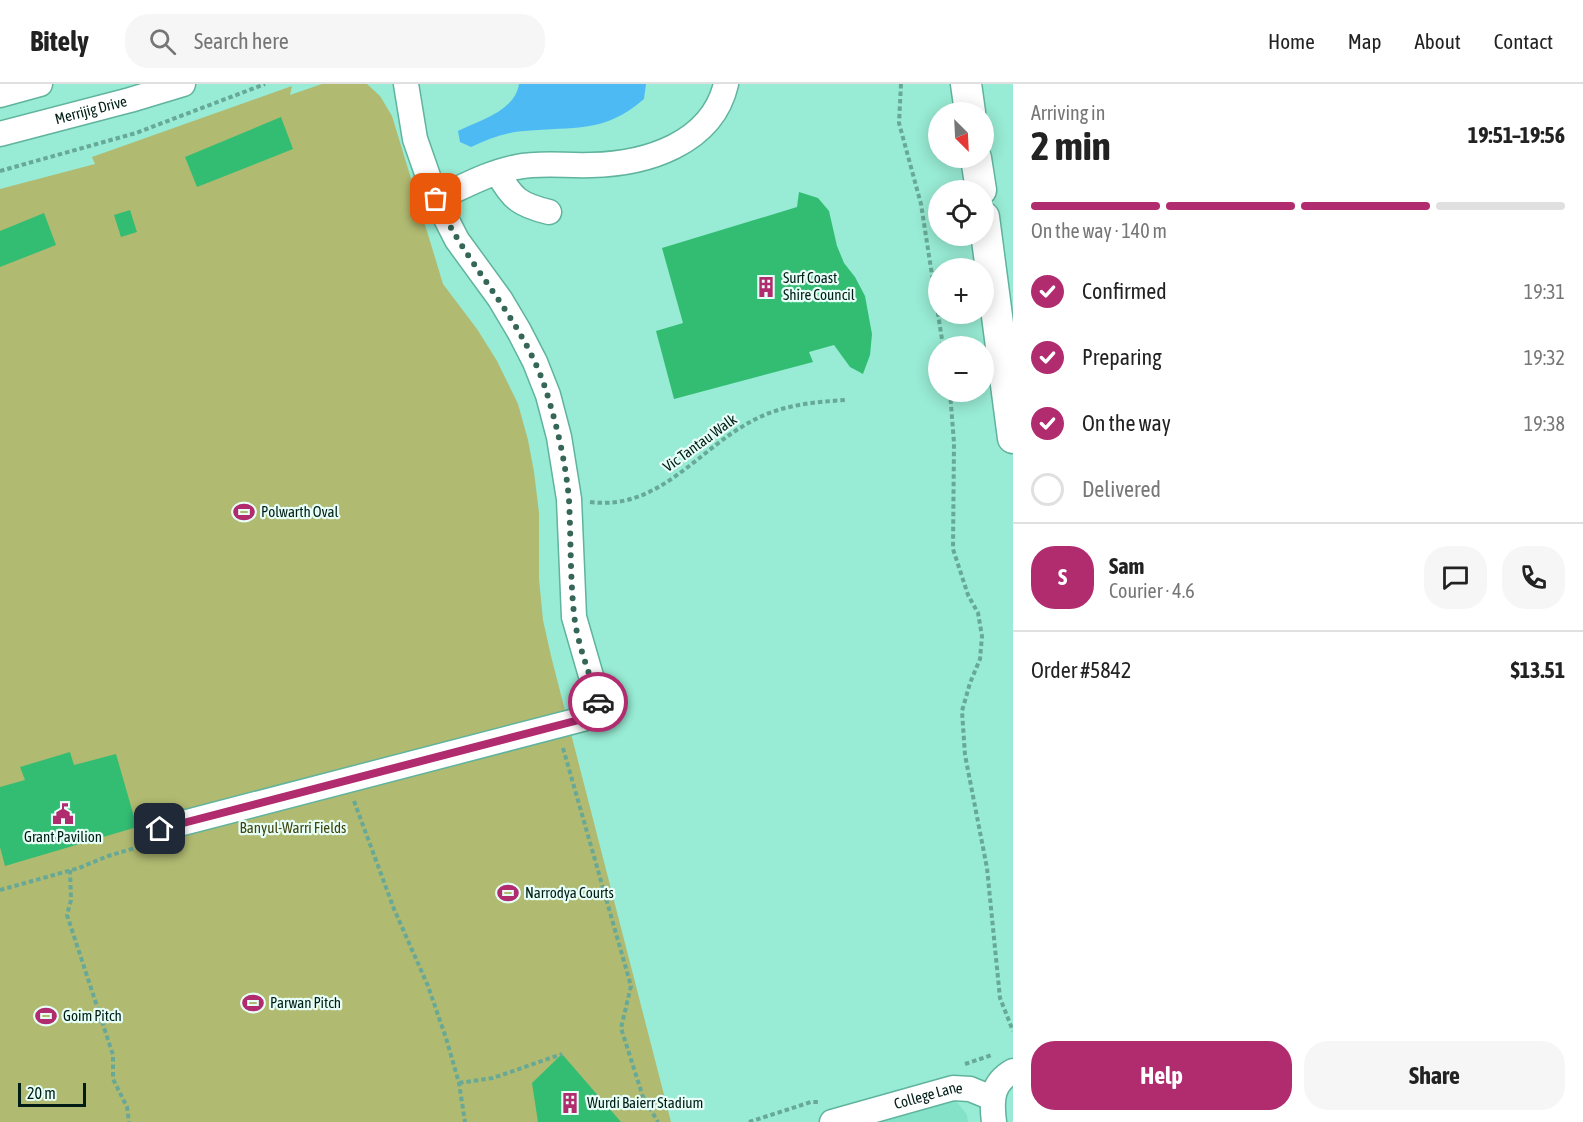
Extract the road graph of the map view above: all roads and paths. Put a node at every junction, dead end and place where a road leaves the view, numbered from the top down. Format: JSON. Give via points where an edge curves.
{"nodes":[{"id":1,"x":40,"y":84,"type":"edge"},
{"id":2,"x":183,"y":84,"type":"edge"},
{"id":3,"x":265,"y":84,"type":"edge"},
{"id":4,"x":406,"y":84,"type":"edge"},
{"id":5,"x":417,"y":84,"type":"edge"},
{"id":6,"x":726,"y":84,"type":"edge"},
{"id":7,"x":901,"y":84,"type":"edge"},
{"id":8,"x":966,"y":84,"type":"edge"},
{"id":9,"x":0,"y":95,"type":"edge"},
{"id":10,"x":969,"y":102,"type":"edge"},
{"id":11,"x":412,"y":112,"type":"junction"},
{"id":12,"x":0,"y":134,"type":"edge"},
{"id":13,"x":0,"y":171,"type":"edge"},
{"id":14,"x":498,"y":173,"type":"junction"},
{"id":15,"x":436,"y":199,"type":"junction"},
{"id":16,"x":549,"y":212,"type":"dead end"},
{"id":17,"x":988,"y":246,"type":"edge"},
{"id":18,"x":941,"y":336,"type":"edge"},
{"id":19,"x":846,"y":400,"type":"dead end"},
{"id":20,"x":951,"y":402,"type":"edge"},
{"id":21,"x":1013,"y":438,"type":"edge"},
{"id":22,"x":568,"y":499,"type":"junction"},
{"id":23,"x":561,"y":738,"type":"dead end"},
{"id":24,"x":348,"y":780,"type":"junction"},
{"id":25,"x":155,"y":836,"type":"joint"},
{"id":26,"x":70,"y":870,"type":"junction"},
{"id":27,"x":0,"y":890,"type":"edge"},
{"id":28,"x":1013,"y":1031,"type":"edge"},
{"id":29,"x":562,"y":1054,"type":"dead end"},
{"id":30,"x":1013,"y":1071,"type":"edge"},
{"id":31,"x":459,"y":1083,"type":"junction"},
{"id":32,"x":993,"y":1110,"type":"edge"},
{"id":33,"x":129,"y":1122,"type":"edge"},
{"id":34,"x":465,"y":1122,"type":"edge"},
{"id":35,"x":658,"y":1122,"type":"edge"},
{"id":36,"x":832,"y":1122,"type":"edge"}],
"edges":[{"from":1,"to":9,"type":"street"},
{"from":2,"to":12,"type":"street","name":"Merrijig Drive"},
{"from":3,"to":13,"type":"path","via":[[136,133]]},
{"from":4,"to":11,"type":"street"},
{"from":5,"to":11,"type":"street"},
{"from":6,"to":14,"type":"street","via":[[708,122],[677,146],[658,154],[617,164],[536,165]]},
{"from":7,"to":18,"type":"path","via":[[899,123],[921,204]]},
{"from":8,"to":10,"type":"main road"},
{"from":11,"to":15,"type":"street","via":[[415,139]]},
{"from":14,"to":15,"type":"street"},
{"from":14,"to":16,"type":"street","via":[[518,202]]},
{"from":15,"to":22,"type":"street","via":[[453,234],[500,299],[535,362],[559,437]]},
{"from":17,"to":21,"type":"main road"},
{"from":19,"to":22,"type":"path","name":"Vic Tantau Walk","via":[[777,410],[750,422],[647,494],[618,501]]},
{"from":20,"to":28,"type":"path","via":[[953,549],[978,613],[982,636],[980,659],[962,711],[965,755],[987,868],[1000,998]]},
{"from":22,"to":24,"type":"street","via":[[574,617],[602,714]]},
{"from":23,"to":35,"type":"path","via":[[631,986],[621,1028],[643,1097]]},
{"from":24,"to":25,"type":"street"},
{"from":24,"to":31,"type":"path","via":[[394,909],[435,1007]]},
{"from":25,"to":26,"type":"path"},
{"from":26,"to":27,"type":"path"},
{"from":26,"to":33,"type":"path","via":[[67,915],[113,1055],[114,1079],[127,1107]]},
{"from":29,"to":31,"type":"path","via":[[493,1078]]},
{"from":30,"to":32,"type":"street","via":[[1001,1077]]},
{"from":31,"to":34,"type":"path"},
{"from":32,"to":36,"type":"street","name":"College Lane","via":[[970,1089],[953,1088]]}]}
